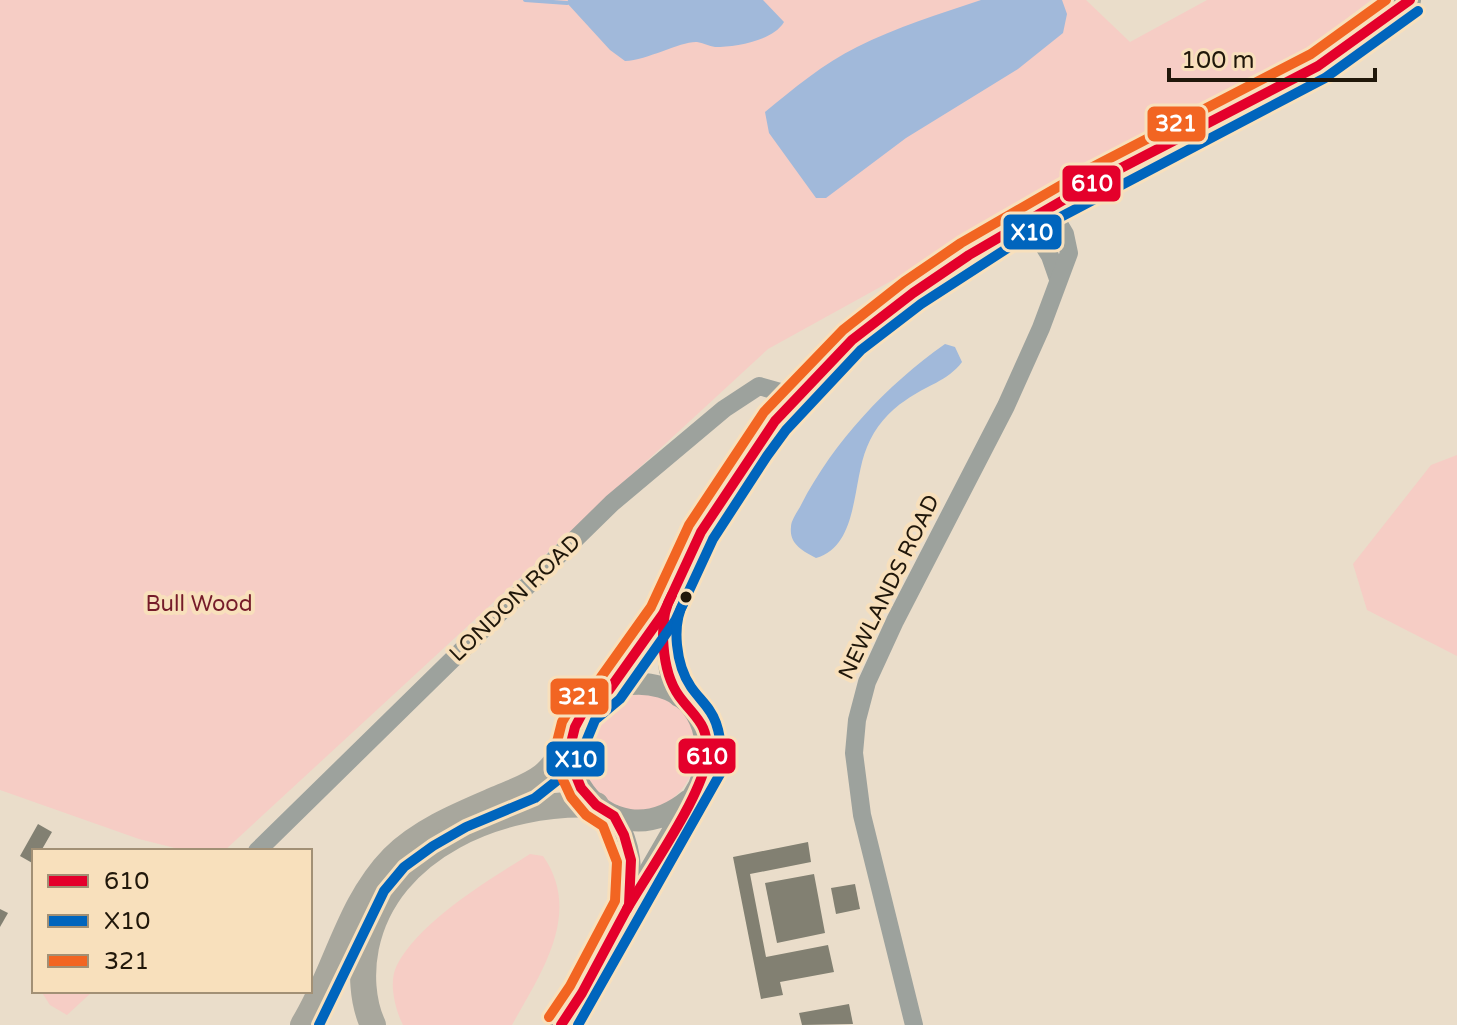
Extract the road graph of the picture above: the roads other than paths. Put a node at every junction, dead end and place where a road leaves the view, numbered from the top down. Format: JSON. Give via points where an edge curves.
{"nodes":[{"id":1,"x":1410,"y":0,"type":"edge"},
{"id":2,"x":1049,"y":207,"type":"junction"},
{"id":3,"x":1027,"y":219,"type":"junction"},
{"id":4,"x":1058,"y":279,"type":"junction"},
{"id":5,"x":793,"y":402,"type":"junction"},
{"id":6,"x":663,"y":614,"type":"junction"},
{"id":7,"x":609,"y":690,"type":"junction"},
{"id":8,"x":679,"y":696,"type":"junction"},
{"id":9,"x":571,"y":743,"type":"junction"},
{"id":10,"x":689,"y":800,"type":"junction"},
{"id":11,"x":605,"y":811,"type":"junction"},
{"id":12,"x":259,"y":849,"type":"edge"},
{"id":13,"x":629,"y":905,"type":"junction"},
{"id":14,"x":303,"y":1025,"type":"edge"},
{"id":15,"x":373,"y":1025,"type":"edge"},
{"id":16,"x":561,"y":1025,"type":"edge"},
{"id":17,"x":914,"y":1025,"type":"edge"}],
"edges":[{"from":1,"to":2,"type":"main road","via":[[1318,66]]},
{"from":2,"to":3,"type":"main road"},
{"from":2,"to":4,"type":"street","name":"NEWLANDS ROAD","via":[[1069,253]]},
{"from":3,"to":4,"type":"street"},
{"from":3,"to":5,"type":"main road","via":[[884,314]]},
{"from":4,"to":17,"type":"street","name":"NEWLANDS ROAD","via":[[1006,406],[895,621],[857,720],[854,753],[862,815]]},
{"from":5,"to":6,"type":"main road","via":[[719,503]]},
{"from":5,"to":12,"type":"street","name":"LONDON ROAD","via":[[759,386],[682,443],[612,503]]},
{"from":6,"to":7,"type":"main road"},
{"from":6,"to":8,"type":"main road","via":[[668,662]]},
{"from":7,"to":8,"type":"main road","via":[[645,683]]},
{"from":7,"to":9,"type":"main road","via":[[583,712]]},
{"from":8,"to":10,"type":"main road","via":[[701,721],[707,746],[706,771]]},
{"from":9,"to":11,"type":"main road","via":[[572,766],[581,788]]},
{"from":9,"to":14,"type":"highway","via":[[528,786],[460,814],[394,857],[355,913]]},
{"from":10,"to":11,"type":"main road","via":[[646,821]]},
{"from":10,"to":13,"type":"main road"},
{"from":11,"to":13,"type":"main road","via":[[624,835],[631,860]]},
{"from":11,"to":15,"type":"highway","via":[[549,805],[498,819],[457,834],[402,875],[371,926],[364,959],[364,989]]},
{"from":13,"to":16,"type":"main road"}]}
